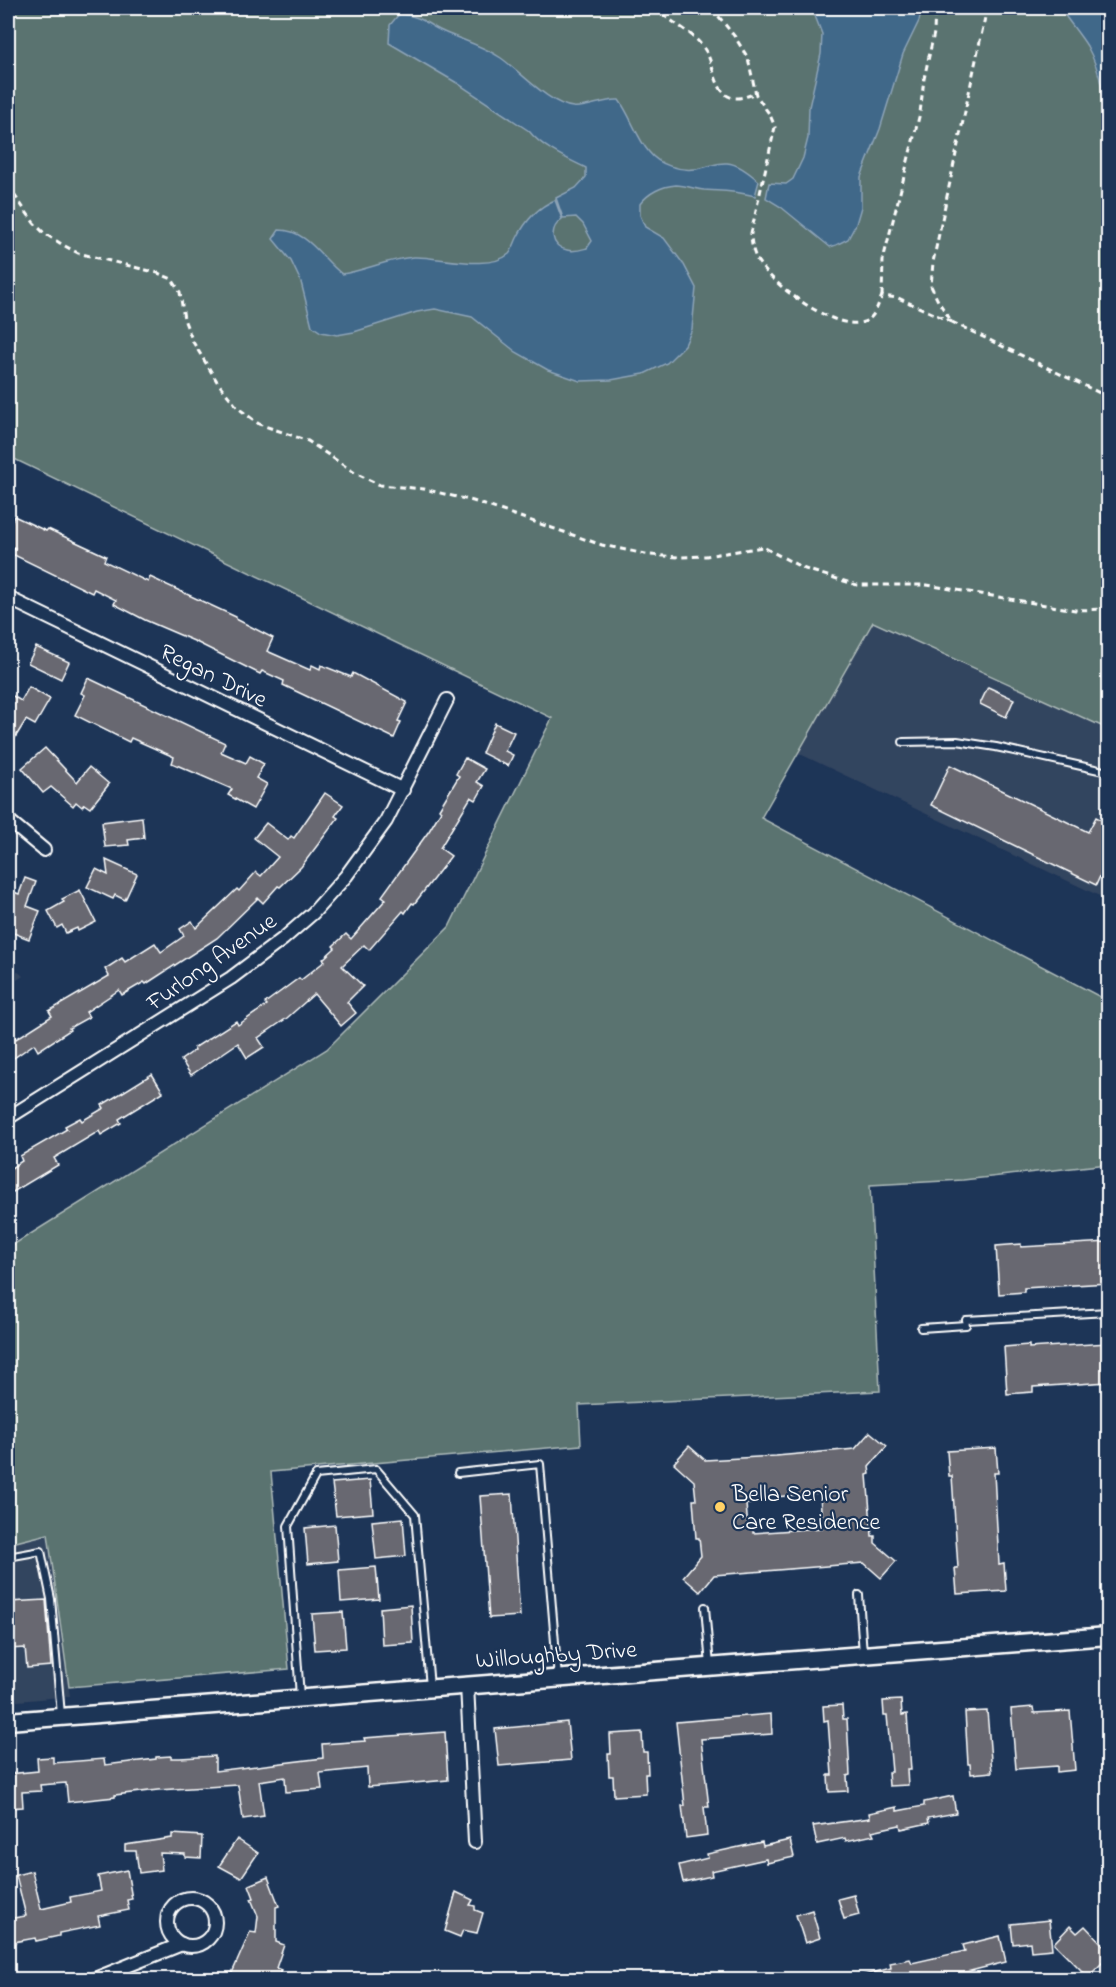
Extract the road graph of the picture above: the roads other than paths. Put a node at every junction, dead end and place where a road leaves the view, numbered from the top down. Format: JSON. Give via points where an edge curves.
{"nodes":[{"id":1,"x":9,"y":603,"type":"edge"},
{"id":2,"x":447,"y":700,"type":"dead end"},
{"id":3,"x":903,"y":742,"type":"dead end"},
{"id":4,"x":1108,"y":772,"type":"edge"},
{"id":5,"x":403,"y":790,"type":"junction"},
{"id":6,"x":8,"y":820,"type":"edge"},
{"id":7,"x":44,"y":850,"type":"dead end"},
{"id":8,"x":8,"y":1118,"type":"edge"},
{"id":9,"x":1108,"y":1312,"type":"edge"},
{"id":10,"x":921,"y":1328,"type":"dead end"},
{"id":11,"x":458,"y":1473,"type":"dead end"},
{"id":12,"x":8,"y":1557,"type":"edge"},
{"id":13,"x":859,"y":1594,"type":"dead end"},
{"id":14,"x":705,"y":1607,"type":"dead end"},
{"id":15,"x":1108,"y":1636,"type":"edge"},
{"id":16,"x":864,"y":1655,"type":"junction"},
{"id":17,"x":710,"y":1667,"type":"junction"},
{"id":18,"x":558,"y":1678,"type":"junction"},
{"id":19,"x":467,"y":1685,"type":"junction"},
{"id":20,"x":430,"y":1688,"type":"junction"},
{"id":21,"x":300,"y":1698,"type":"junction"},
{"id":22,"x":61,"y":1717,"type":"junction"},
{"id":23,"x":8,"y":1721,"type":"edge"},
{"id":24,"x":475,"y":1842,"type":"dead end"},
{"id":25,"x":182,"y":1944,"type":"junction"},
{"id":26,"x":92,"y":1980,"type":"edge"}],
"edges":[{"from":1,"to":5,"type":"street","name":"Regan Drive"},
{"from":2,"to":5,"type":"street","name":"Furlong Avenue"},
{"from":3,"to":4,"type":"lane","via":[[957,741]]},
{"from":5,"to":8,"type":"street","name":"Furlong Avenue","via":[[346,876],[283,939],[231,978]]},
{"from":6,"to":7,"type":"street"},
{"from":9,"to":10,"type":"lane"},
{"from":11,"to":18,"type":"lane","via":[[540,1464]]},
{"from":12,"to":22,"type":"lane","via":[[41,1551],[51,1599]]},
{"from":13,"to":16,"type":"lane"},
{"from":14,"to":17,"type":"lane"},
{"from":15,"to":16,"type":"street","name":"Willoughby Drive"},
{"from":16,"to":17,"type":"street","name":"Willoughby Drive"},
{"from":17,"to":18,"type":"street","name":"Willoughby Drive"},
{"from":18,"to":19,"type":"street","name":"Willoughby Drive"},
{"from":19,"to":20,"type":"street","name":"Willoughby Drive"},
{"from":19,"to":24,"type":"street"},
{"from":20,"to":21,"type":"street","name":"Willoughby Drive"},
{"from":20,"to":21,"type":"lane","via":[[415,1515],[376,1469],[316,1475],[288,1526]]},
{"from":21,"to":22,"type":"street","name":"Willoughby Drive"},
{"from":22,"to":23,"type":"street","name":"Willoughby Drive"},
{"from":25,"to":25,"type":"street","via":[[204,1943],[214,1931],[215,1916],[201,1899],[184,1899],[167,1917],[170,1933]]},
{"from":25,"to":26,"type":"street"}]}
